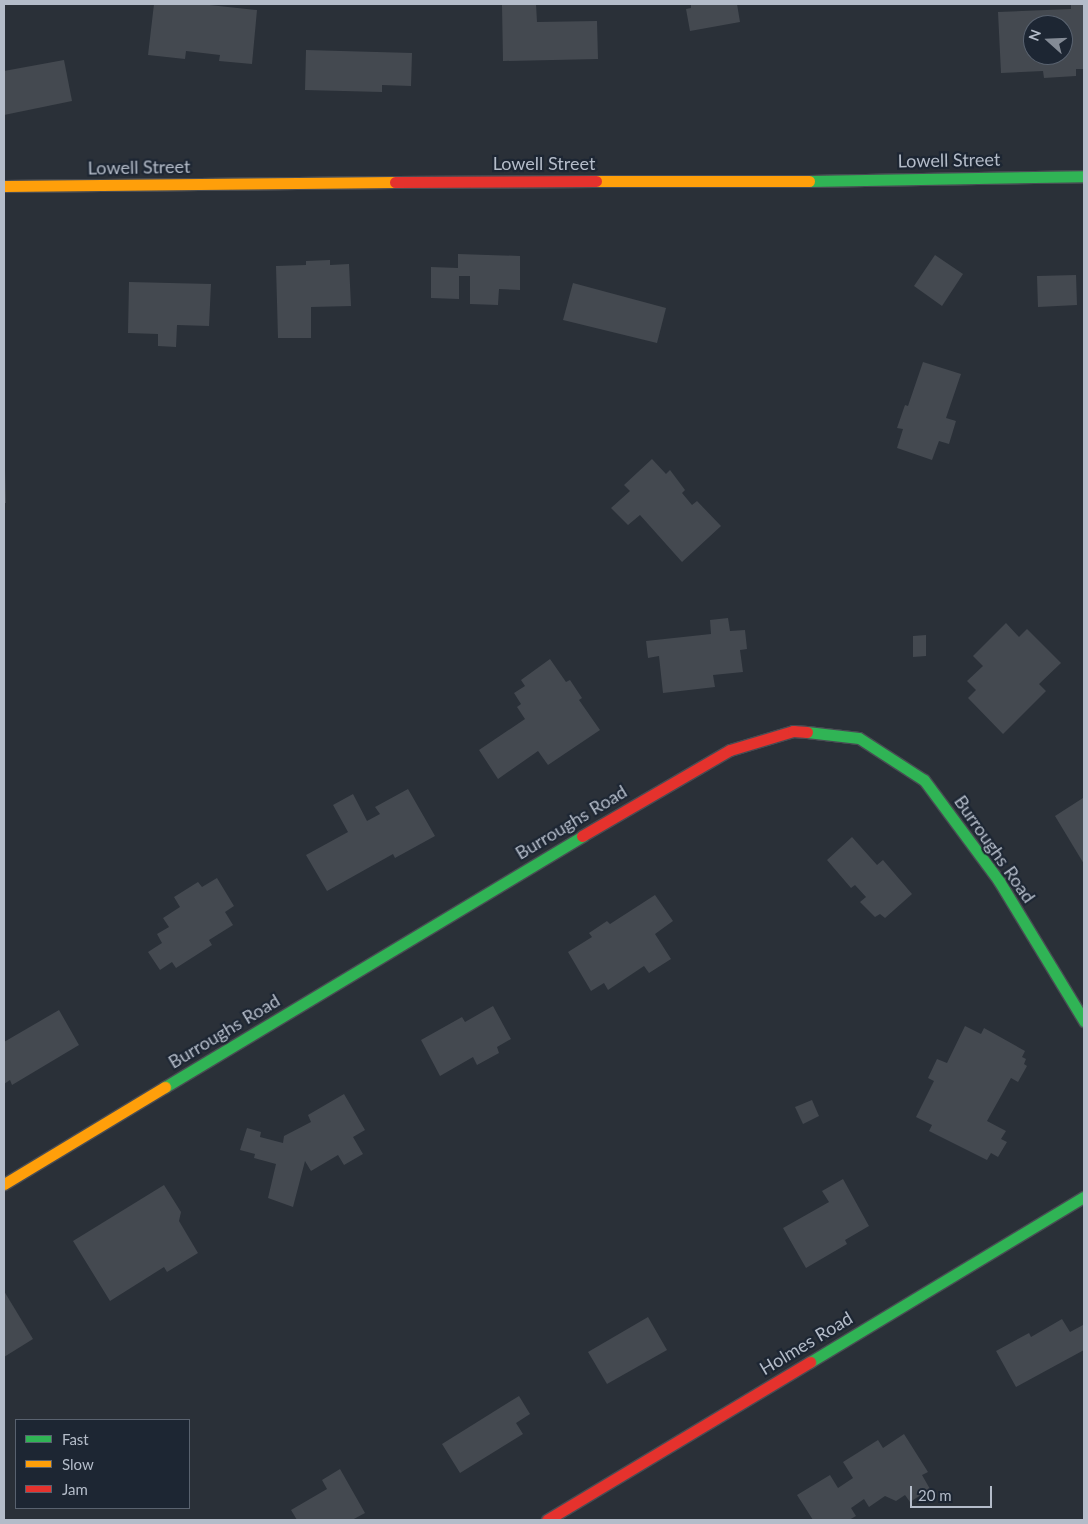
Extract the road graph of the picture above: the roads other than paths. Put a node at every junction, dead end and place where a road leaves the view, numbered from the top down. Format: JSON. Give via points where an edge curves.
{"nodes":[{"id":1,"x":1084,"y":176,"type":"edge"},
{"id":2,"x":4,"y":186,"type":"edge"},
{"id":3,"x":1084,"y":1021,"type":"edge"},
{"id":4,"x":4,"y":1184,"type":"edge"},
{"id":5,"x":1084,"y":1197,"type":"edge"},
{"id":6,"x":547,"y":1520,"type":"edge"}],
"edges":[{"from":1,"to":2,"type":"street","name":"Lowell Street","via":[[721,182],[528,180]]},
{"from":3,"to":4,"type":"street","name":"Burroughs Road","via":[[999,881],[924,780],[860,738],[793,732],[730,750],[643,799]]},
{"from":5,"to":6,"type":"street","name":"Holmes Road"}]}
